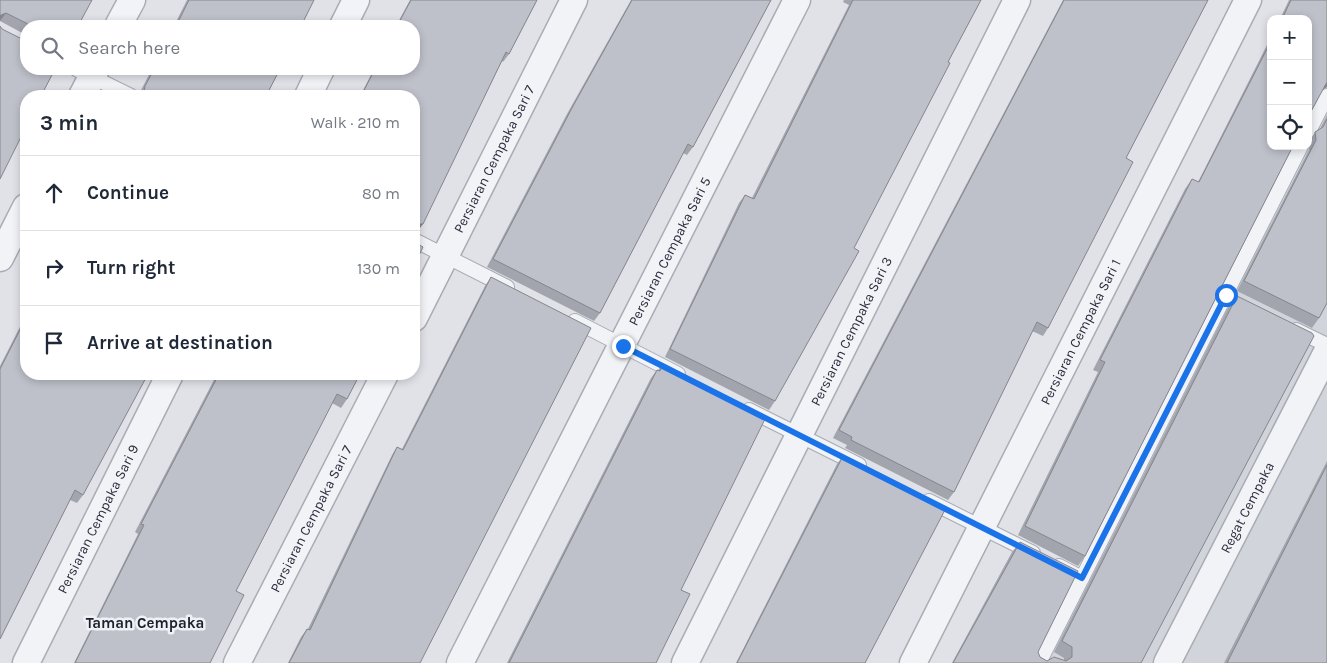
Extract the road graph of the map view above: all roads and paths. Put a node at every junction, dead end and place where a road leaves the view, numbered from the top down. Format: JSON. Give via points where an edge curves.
{"nodes":[{"id":1,"x":132,"y":0,"type":"edge"},
{"id":2,"x":356,"y":0,"type":"edge"},
{"id":3,"x":574,"y":0,"type":"edge"},
{"id":4,"x":797,"y":0,"type":"edge"},
{"id":5,"x":1017,"y":0,"type":"edge"},
{"id":6,"x":1248,"y":0,"type":"edge"},
{"id":7,"x":121,"y":20,"type":"edge"},
{"id":8,"x":345,"y":20,"type":"edge"},
{"id":9,"x":318,"y":75,"type":"edge"},
{"id":10,"x":87,"y":78,"type":"edge"},
{"id":11,"x":116,"y":90,"type":"edge"},
{"id":12,"x":311,"y":90,"type":"edge"},
{"id":13,"x":1327,"y":96,"type":"edge"},
{"id":14,"x":1312,"y":125,"type":"edge"},
{"id":15,"x":1299,"y":150,"type":"edge"},
{"id":16,"x":20,"y":219,"type":"edge"},
{"id":17,"x":420,"y":243,"type":"edge"},
{"id":18,"x":446,"y":256,"type":"junction"},
{"id":19,"x":0,"y":258,"type":"edge"},
{"id":20,"x":517,"y":292,"type":"edge"},
{"id":21,"x":420,"y":306,"type":"edge"},
{"id":22,"x":561,"y":314,"type":"edge"},
{"id":23,"x":1285,"y":324,"type":"edge"},
{"id":24,"x":1327,"y":345,"type":"edge"},
{"id":25,"x":623,"y":346,"type":"junction"},
{"id":26,"x":1327,"y":352,"type":"edge"},
{"id":27,"x":167,"y":380,"type":"edge"},
{"id":28,"x":382,"y":380,"type":"edge"},
{"id":29,"x":694,"y":382,"type":"edge"},
{"id":30,"x":738,"y":404,"type":"edge"},
{"id":31,"x":800,"y":436,"type":"junction"},
{"id":32,"x":869,"y":471,"type":"edge"},
{"id":33,"x":912,"y":492,"type":"edge"},
{"id":34,"x":982,"y":528,"type":"junction"},
{"id":35,"x":1082,"y":578,"type":"junction"},
{"id":36,"x":1041,"y":660,"type":"edge"},
{"id":37,"x":26,"y":663,"type":"edge"},
{"id":38,"x":236,"y":663,"type":"edge"},
{"id":39,"x":460,"y":663,"type":"edge"},
{"id":40,"x":685,"y":663,"type":"edge"},
{"id":41,"x":913,"y":663,"type":"edge"},
{"id":42,"x":1057,"y":663,"type":"edge"},
{"id":43,"x":1167,"y":663,"type":"edge"}],
"edges":[{"from":1,"to":7,"type":"street"},
{"from":2,"to":8,"type":"street"},
{"from":3,"to":18,"type":"street","name":"Persiaran Cempaka Sari 7"},
{"from":4,"to":25,"type":"street","name":"Persiaran Cempaka Sari 5"},
{"from":5,"to":31,"type":"street","name":"Persiaran Cempaka Sari 3"},
{"from":6,"to":34,"type":"street","name":"Persiaran Cempaka Sari 1"},
{"from":9,"to":12,"type":"street"},
{"from":10,"to":11,"type":"lane"},
{"from":13,"to":14,"type":"lane"},
{"from":15,"to":35,"type":"lane","via":[[1230,297]]},
{"from":16,"to":19,"type":"street"},
{"from":17,"to":18,"type":"lane"},
{"from":18,"to":20,"type":"lane"},
{"from":18,"to":21,"type":"street","name":"Persiaran Cempaka Sari 7"},
{"from":22,"to":25,"type":"lane"},
{"from":23,"to":24,"type":"lane"},
{"from":25,"to":29,"type":"lane"},
{"from":25,"to":39,"type":"street","name":"Persiaran Cempaka Sari 5"},
{"from":26,"to":43,"type":"street","name":"Regat Cempaka"},
{"from":27,"to":37,"type":"street","name":"Persiaran Cempaka Sari 9"},
{"from":28,"to":38,"type":"street","name":"Persiaran Cempaka Sari 7"},
{"from":30,"to":31,"type":"lane"},
{"from":31,"to":32,"type":"lane"},
{"from":31,"to":40,"type":"street","name":"Persiaran Cempaka Sari 3"},
{"from":33,"to":34,"type":"lane"},
{"from":34,"to":35,"type":"lane"},
{"from":34,"to":41,"type":"street","name":"Persiaran Cempaka Sari 1"},
{"from":35,"to":36,"type":"lane"},
{"from":36,"to":42,"type":"lane"}]}
